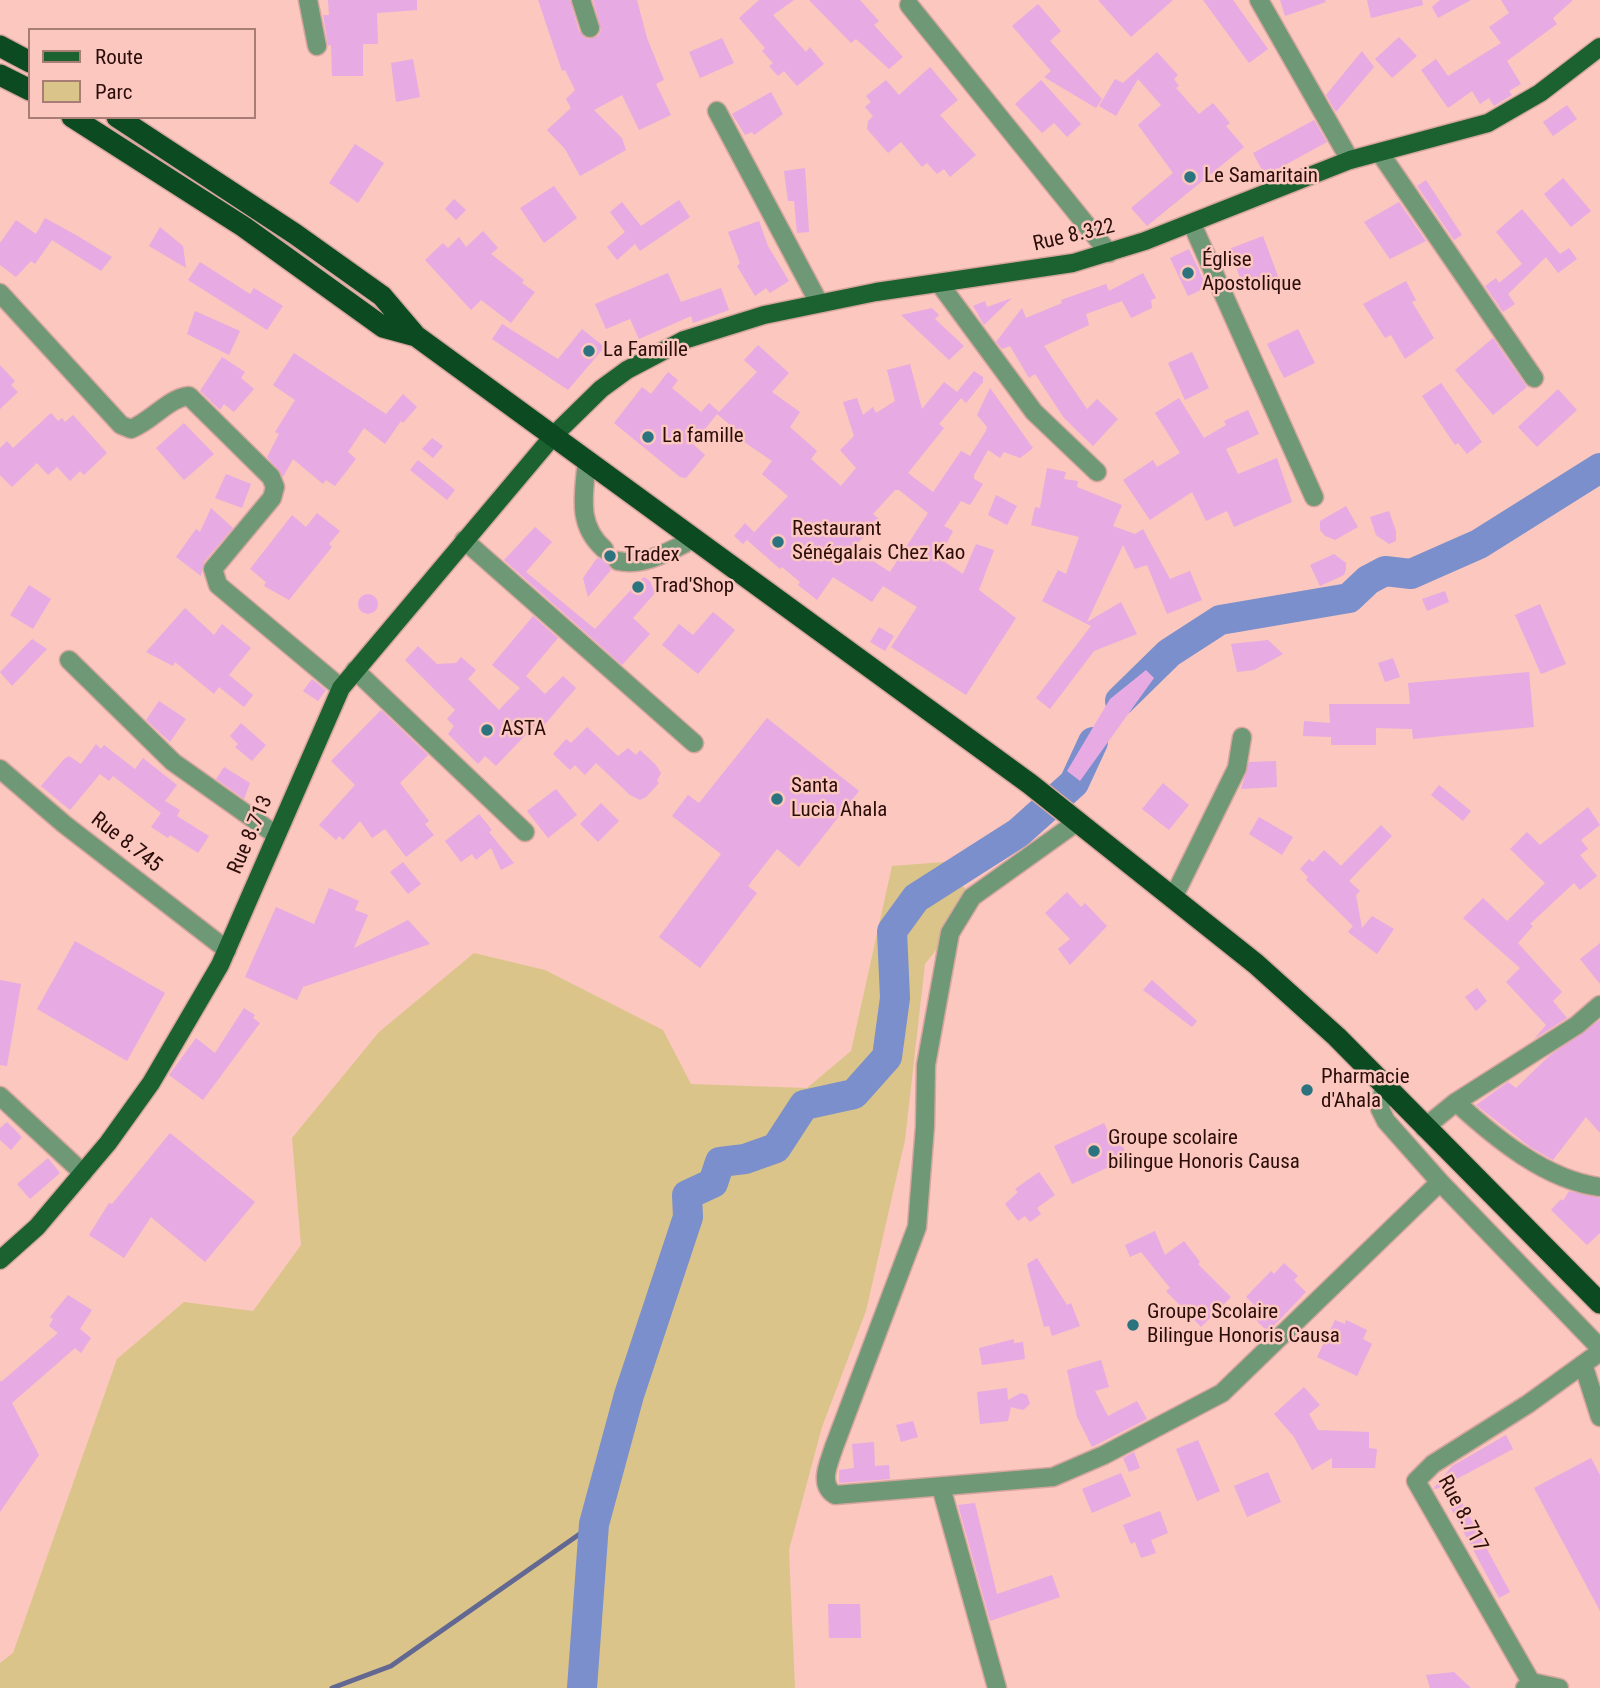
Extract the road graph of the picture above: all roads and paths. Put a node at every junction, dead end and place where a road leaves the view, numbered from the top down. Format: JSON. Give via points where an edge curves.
{"nodes":[{"id":1,"x":308,"y":0,"type":"edge"},
{"id":2,"x":581,"y":0,"type":"edge"},
{"id":3,"x":1259,"y":0,"type":"edge"},
{"id":4,"x":909,"y":5,"type":"dead end"},
{"id":5,"x":590,"y":28,"type":"dead end"},
{"id":6,"x":0,"y":46,"type":"edge"},
{"id":7,"x":317,"y":46,"type":"dead end"},
{"id":8,"x":1600,"y":47,"type":"edge"},
{"id":9,"x":28,"y":61,"type":"edge"},
{"id":10,"x":0,"y":75,"type":"edge"},
{"id":11,"x":28,"y":89,"type":"edge"},
{"id":12,"x":717,"y":111,"type":"dead end"},
{"id":13,"x":75,"y":119,"type":"edge"},
{"id":14,"x":120,"y":119,"type":"edge"},
{"id":15,"x":1380,"y":153,"type":"junction"},
{"id":16,"x":1350,"y":160,"type":"junction"},
{"id":17,"x":1192,"y":224,"type":"junction"},
{"id":18,"x":1109,"y":253,"type":"junction"},
{"id":19,"x":939,"y":283,"type":"junction"},
{"id":20,"x":0,"y":293,"type":"edge"},
{"id":21,"x":819,"y":303,"type":"junction"},
{"id":22,"x":416,"y":337,"type":"junction"},
{"id":23,"x":1534,"y":378,"type":"dead end"},
{"id":24,"x":554,"y":435,"type":"junction"},
{"id":25,"x":587,"y":460,"type":"junction"},
{"id":26,"x":1097,"y":471,"type":"dead end"},
{"id":27,"x":1314,"y":496,"type":"dead end"},
{"id":28,"x":694,"y":539,"type":"junction"},
{"id":29,"x":464,"y":540,"type":"junction"},
{"id":30,"x":604,"y":549,"type":"dead end"},
{"id":31,"x":618,"y":561,"type":"dead end"},
{"id":32,"x":68,"y":660,"type":"dead end"},
{"id":33,"x":355,"y":670,"type":"junction"},
{"id":34,"x":341,"y":688,"type":"junction"},
{"id":35,"x":1242,"y":737,"type":"dead end"},
{"id":36,"x":694,"y":743,"type":"dead end"},
{"id":37,"x":0,"y":769,"type":"edge"},
{"id":38,"x":1077,"y":822,"type":"junction"},
{"id":39,"x":525,"y":832,"type":"dead end"},
{"id":40,"x":276,"y":835,"type":"junction"},
{"id":41,"x":1173,"y":898,"type":"junction"},
{"id":42,"x":227,"y":950,"type":"junction"},
{"id":43,"x":1600,"y":1005,"type":"edge"},
{"id":44,"x":1384,"y":1086,"type":"junction"},
{"id":45,"x":0,"y":1096,"type":"edge"},
{"id":46,"x":1456,"y":1102,"type":"junction"},
{"id":47,"x":1424,"y":1128,"type":"junction"},
{"id":48,"x":83,"y":1173,"type":"junction"},
{"id":49,"x":1440,"y":1182,"type":"junction"},
{"id":50,"x":1600,"y":1187,"type":"edge"},
{"id":51,"x":0,"y":1260,"type":"edge"},
{"id":52,"x":1600,"y":1303,"type":"edge"},
{"id":53,"x":1600,"y":1350,"type":"edge"},
{"id":54,"x":1583,"y":1364,"type":"junction"},
{"id":55,"x":1600,"y":1417,"type":"edge"},
{"id":56,"x":941,"y":1487,"type":"junction"},
{"id":57,"x":1528,"y":1685,"type":"edge"},
{"id":58,"x":997,"y":1688,"type":"edge"},
{"id":59,"x":1559,"y":1688,"type":"edge"}],
"edges":[{"from":1,"to":7,"type":"street"},
{"from":2,"to":5,"type":"street"},
{"from":3,"to":16,"type":"street"},
{"from":4,"to":18,"type":"street"},
{"from":6,"to":9,"type":"highway"},
{"from":8,"to":15,"type":"main road","name":"Rue 8.322","via":[[1515,110],[1461,132]]},
{"from":10,"to":11,"type":"highway"},
{"from":12,"to":21,"type":"street"},
{"from":13,"to":22,"type":"highway","via":[[244,228],[383,327]]},
{"from":14,"to":22,"type":"highway","via":[[382,296]]},
{"from":15,"to":16,"type":"main road","name":"Rue 8.322"},
{"from":15,"to":23,"type":"street"},
{"from":16,"to":17,"type":"main road","name":"Rue 8.322"},
{"from":17,"to":18,"type":"main road","name":"Rue 8.322"},
{"from":17,"to":27,"type":"street"},
{"from":18,"to":19,"type":"main road","name":"Rue 8.322","via":[[1073,263]]},
{"from":19,"to":21,"type":"main road","name":"Rue 8.322"},
{"from":19,"to":26,"type":"street","via":[[1034,412]]},
{"from":20,"to":34,"type":"street","via":[[121,425],[131,429],[142,425],[189,396],[271,477],[275,487],[272,498],[213,569],[214,578]]},
{"from":21,"to":24,"type":"main road","name":"Rue 8.322","via":[[684,340],[618,377]]},
{"from":22,"to":24,"type":"highway"},
{"from":24,"to":25,"type":"highway"},
{"from":24,"to":29,"type":"main road","name":"Rue 8.713"},
{"from":25,"to":28,"type":"highway"},
{"from":25,"to":30,"type":"street","via":[[584,519],[591,537]]},
{"from":28,"to":31,"type":"street","via":[[657,556]]},
{"from":28,"to":38,"type":"highway"},
{"from":29,"to":33,"type":"main road","name":"Rue 8.713"},
{"from":29,"to":36,"type":"street"},
{"from":32,"to":40,"type":"street","via":[[173,762]]},
{"from":33,"to":34,"type":"main road","name":"Rue 8.713"},
{"from":33,"to":39,"type":"street"},
{"from":34,"to":40,"type":"main road","name":"Rue 8.713"},
{"from":35,"to":41,"type":"street","via":[[1237,768]]},
{"from":37,"to":42,"type":"street","name":"Rue 8.745"},
{"from":38,"to":41,"type":"highway"},
{"from":38,"to":56,"type":"street","via":[[972,897],[950,933],[926,1065],[917,1227],[825,1481],[835,1495]]},
{"from":40,"to":42,"type":"main road","name":"Rue 8.713"},
{"from":41,"to":44,"type":"highway","via":[[1256,964]]},
{"from":42,"to":48,"type":"main road","name":"Rue 8.713","via":[[151,1083]]},
{"from":43,"to":46,"type":"street","via":[[1577,1025]]},
{"from":44,"to":47,"type":"highway"},
{"from":44,"to":49,"type":"street","via":[[1380,1109],[1386,1121]]},
{"from":45,"to":48,"type":"street"},
{"from":46,"to":47,"type":"street"},
{"from":46,"to":50,"type":"street","via":[[1542,1166]]},
{"from":47,"to":52,"type":"highway"},
{"from":48,"to":51,"type":"main road","name":"Rue 8.713","via":[[37,1227]]},
{"from":49,"to":53,"type":"street"},
{"from":49,"to":56,"type":"street","via":[[1222,1393],[1053,1477]]},
{"from":53,"to":54,"type":"street","name":"Rue 8.717"},
{"from":54,"to":55,"type":"street"},
{"from":54,"to":57,"type":"street","name":"Rue 8.717","via":[[1433,1464],[1416,1481]]},
{"from":56,"to":58,"type":"street"},
{"from":57,"to":59,"type":"street"}]}
